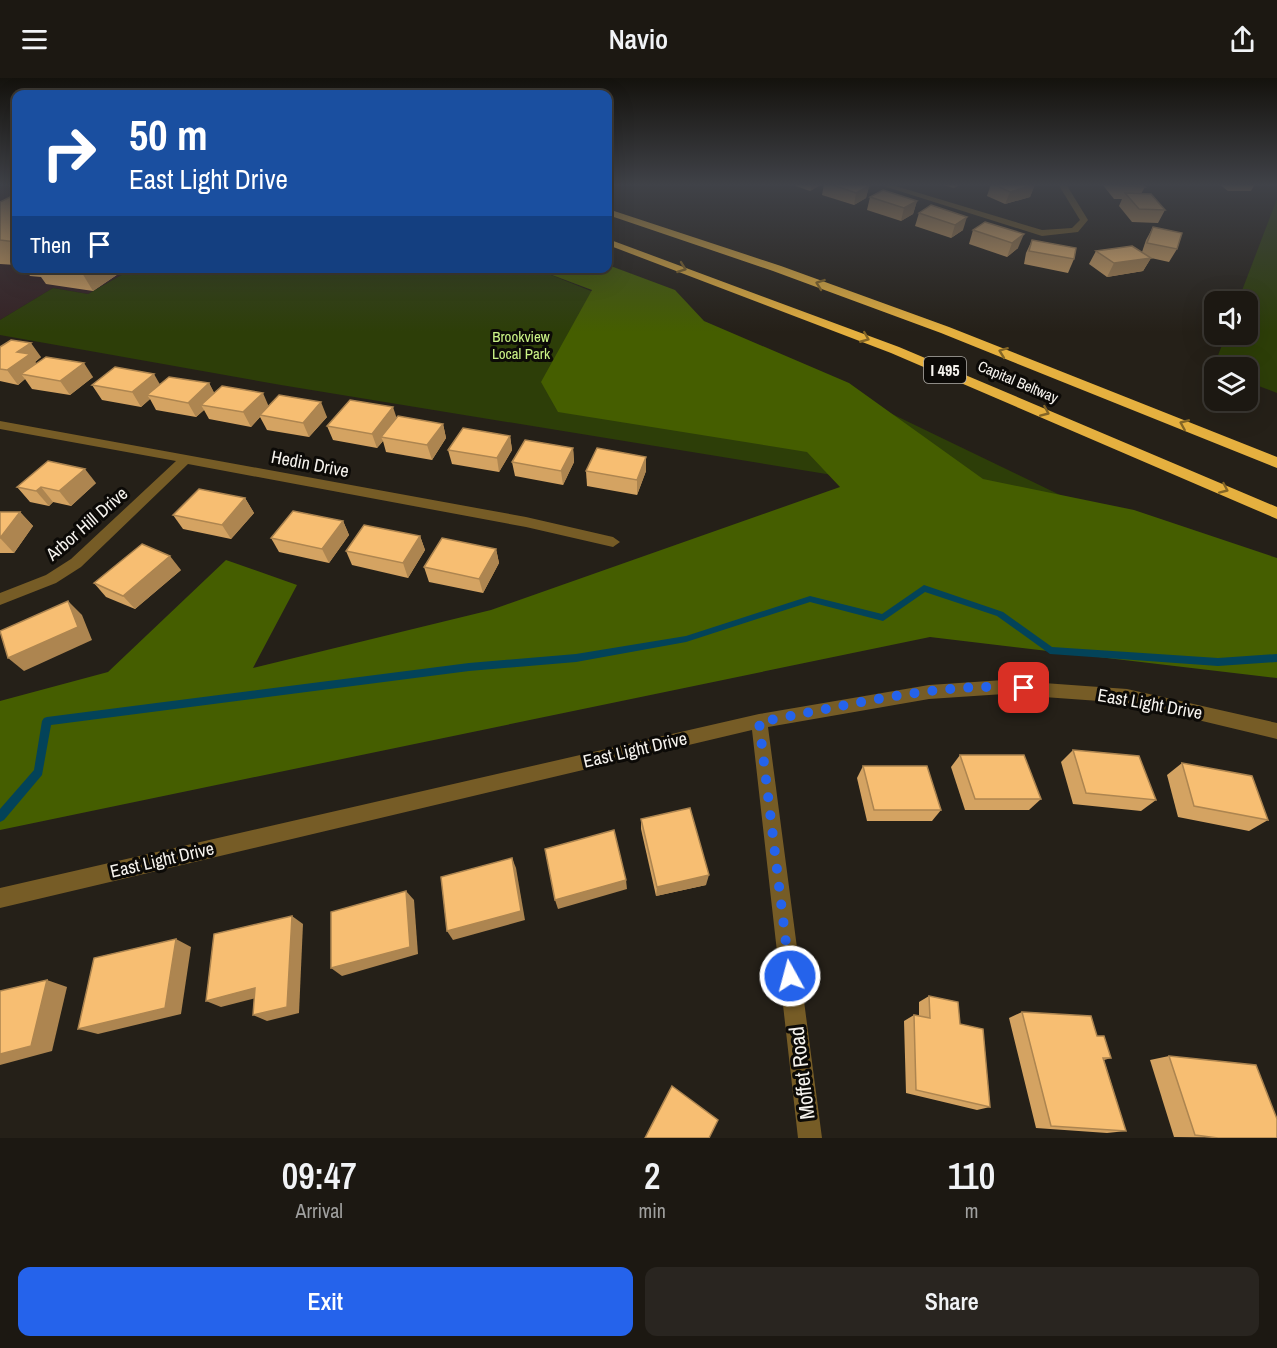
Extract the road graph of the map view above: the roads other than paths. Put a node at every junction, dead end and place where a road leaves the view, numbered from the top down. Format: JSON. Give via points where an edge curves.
{"nodes":[{"id":1,"x":672,"y":233,"type":"edge"},
{"id":2,"x":612,"y":243,"type":"edge"},
{"id":3,"x":0,"y":425,"type":"edge"},
{"id":4,"x":186,"y":459,"type":"junction"},
{"id":5,"x":1277,"y":463,"type":"edge"},
{"id":6,"x":1277,"y":513,"type":"edge"},
{"id":7,"x":613,"y":542,"type":"dead end"},
{"id":8,"x":0,"y":599,"type":"edge"},
{"id":9,"x":759,"y":722,"type":"junction"},
{"id":10,"x":1277,"y":731,"type":"edge"},
{"id":11,"x":0,"y":898,"type":"edge"},
{"id":12,"x":810,"y":1138,"type":"edge"}],
"edges":[{"from":5,"to":1,"type":"highway","name":"Capital Beltway","number":"I 495","one_way":true,"via":[[925,323]]},
{"from":2,"to":6,"type":"highway","name":"Capital Beltway","number":"I 495","one_way":true,"via":[[895,350]]},
{"from":3,"to":4,"type":"street","name":"Hedin Drive"},
{"from":4,"to":7,"type":"street","name":"Hedin Drive","via":[[526,522]]},
{"from":4,"to":8,"type":"street","name":"Arbor Hill Drive","via":[[76,563],[51,579]]},
{"from":9,"to":10,"type":"street","name":"East Light Drive","via":[[929,692],[1004,687],[1127,696]]},
{"from":9,"to":11,"type":"street","name":"East Light Drive"},
{"from":9,"to":12,"type":"street","name":"Moffet Road"}]}
